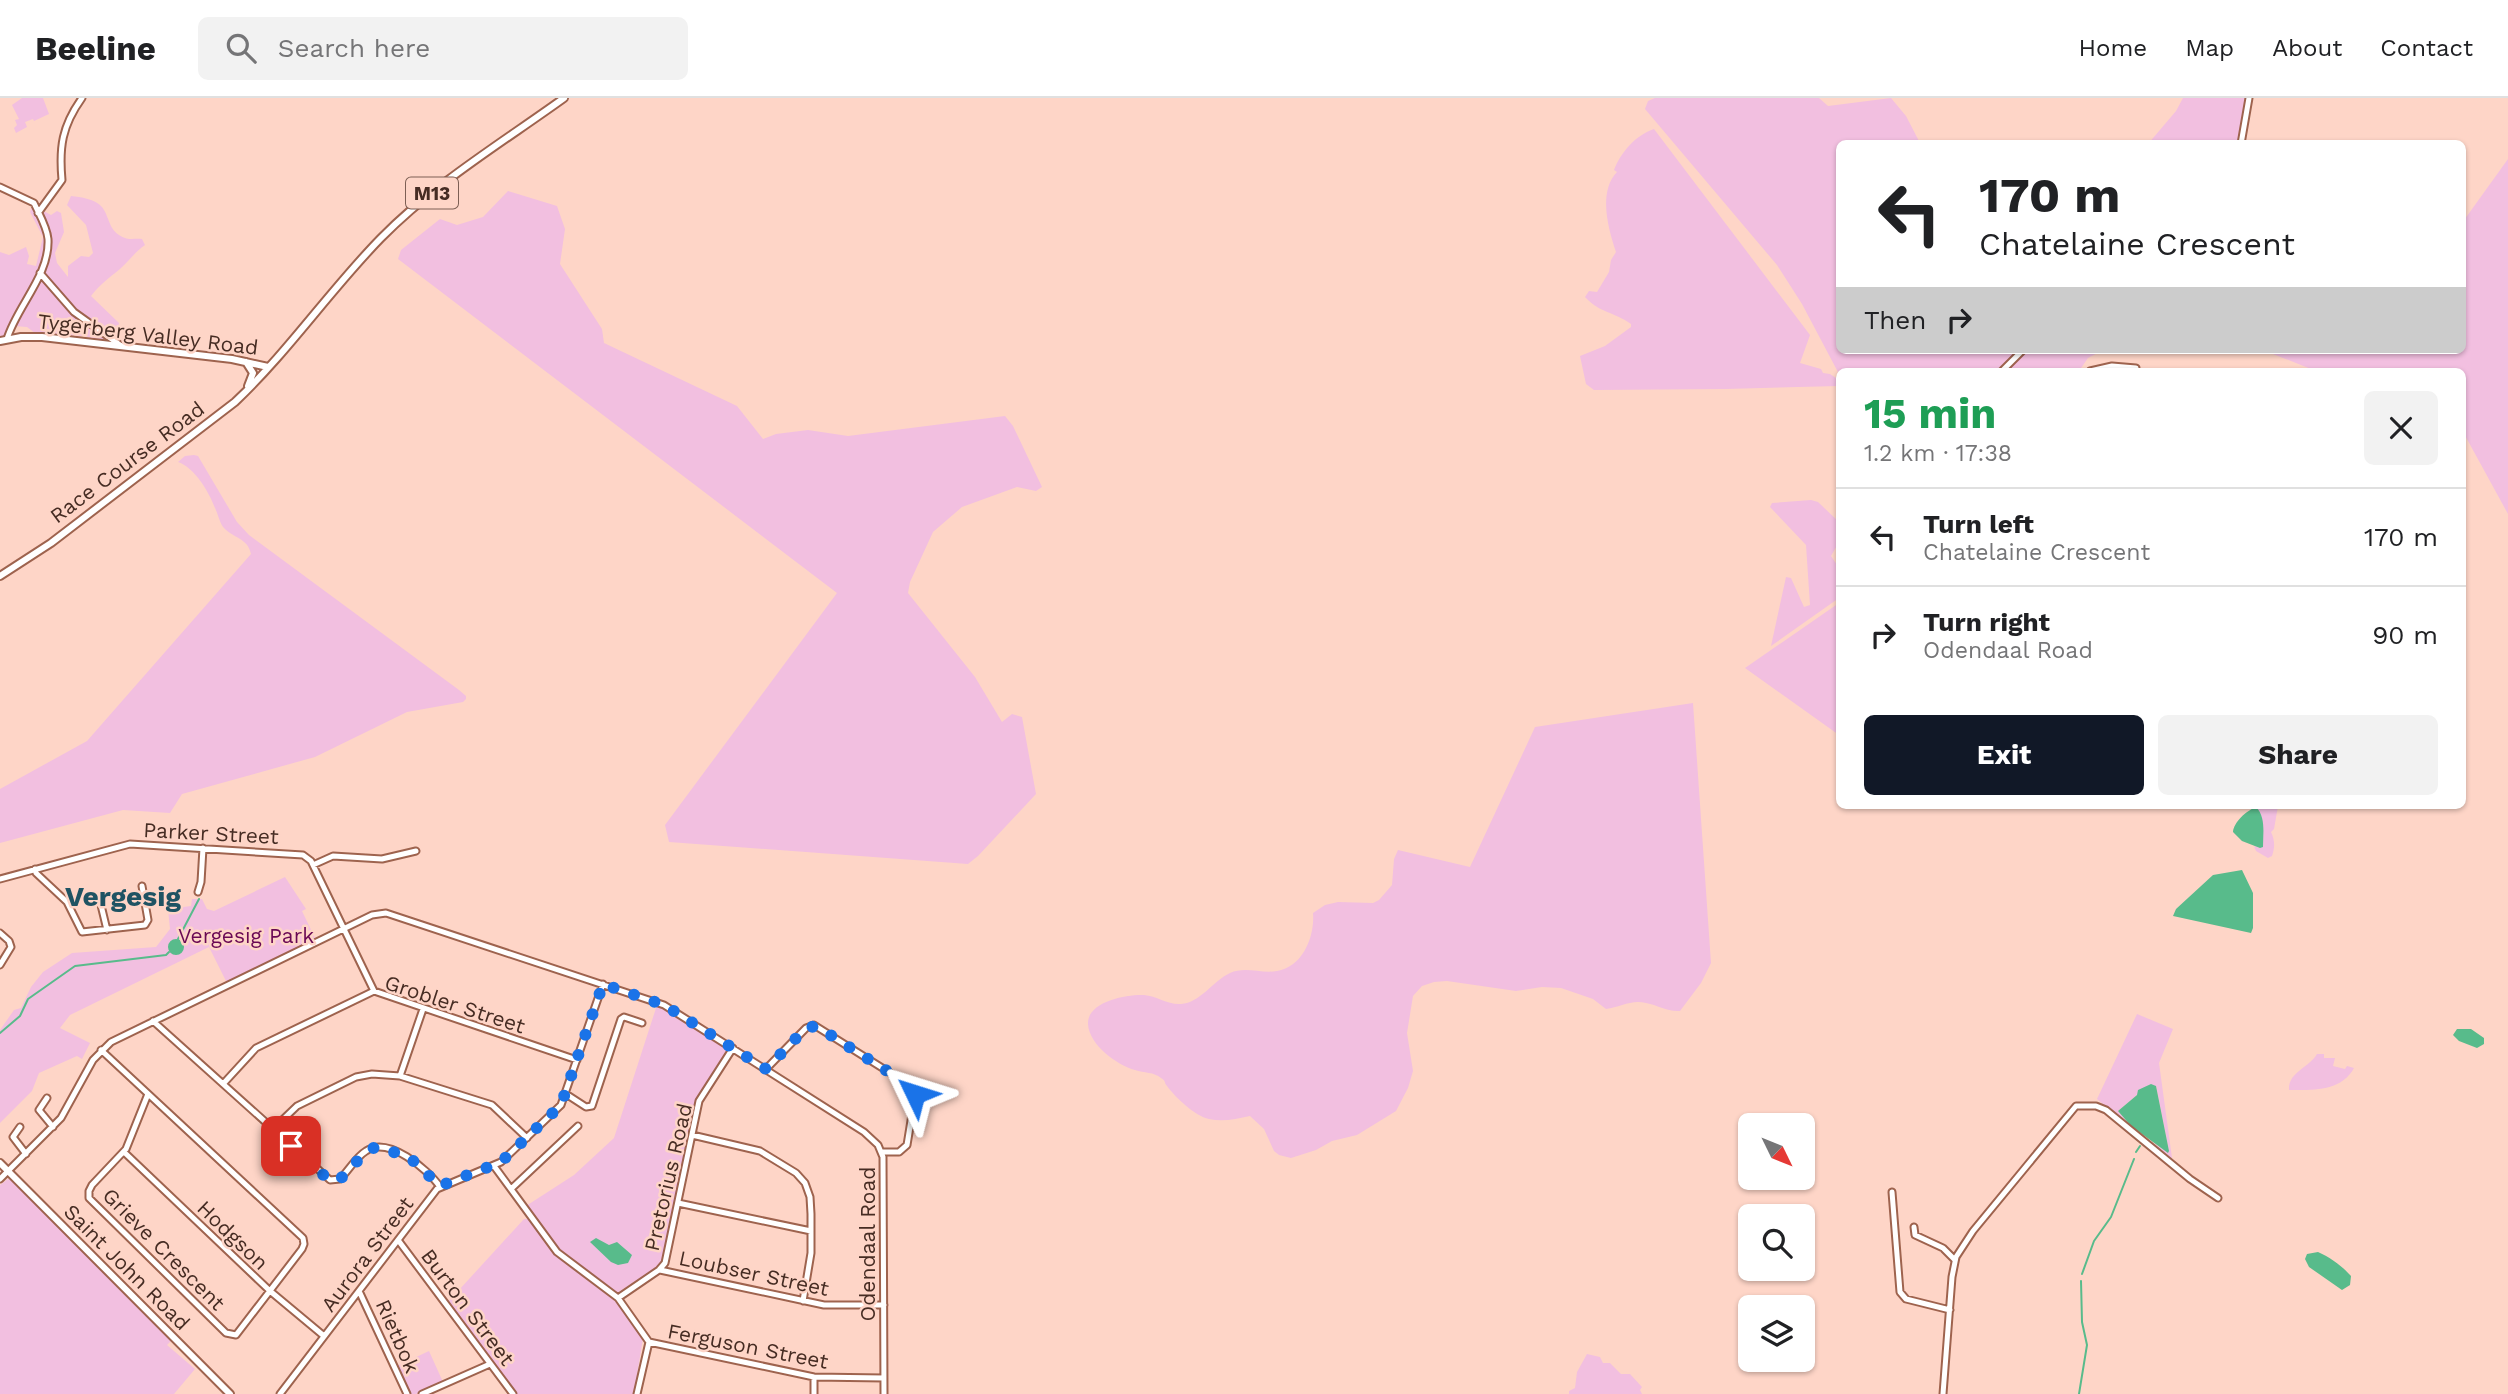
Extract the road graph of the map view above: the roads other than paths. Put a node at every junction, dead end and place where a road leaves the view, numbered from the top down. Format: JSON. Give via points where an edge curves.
{"nodes":[{"id":1,"x":82,"y":98,"type":"edge"},
{"id":2,"x":564,"y":98,"type":"edge"},
{"id":3,"x":2249,"y":98,"type":"edge"},
{"id":4,"x":2242,"y":140,"type":"edge"},
{"id":5,"x":0,"y":187,"type":"edge"},
{"id":6,"x":38,"y":213,"type":"junction"},
{"id":7,"x":40,"y":273,"type":"junction"},
{"id":8,"x":3,"y":340,"type":"edge"},
{"id":9,"x":121,"y":346,"type":"junction"},
{"id":10,"x":2019,"y":354,"type":"edge"},
{"id":11,"x":246,"y":362,"type":"junction"},
{"id":12,"x":268,"y":367,"type":"junction"},
{"id":13,"x":2006,"y":368,"type":"edge"},
{"id":14,"x":2103,"y":368,"type":"edge"},
{"id":15,"x":2136,"y":368,"type":"dead end"},
{"id":16,"x":241,"y":396,"type":"junction"},
{"id":17,"x":0,"y":576,"type":"edge"},
{"id":18,"x":203,"y":848,"type":"junction"},
{"id":19,"x":416,"y":851,"type":"dead end"},
{"id":20,"x":313,"y":865,"type":"junction"},
{"id":21,"x":35,"y":869,"type":"junction"},
{"id":22,"x":0,"y":879,"type":"edge"},
{"id":23,"x":142,"y":886,"type":"dead end"},
{"id":24,"x":198,"y":892,"type":"dead end"},
{"id":25,"x":100,"y":901,"type":"dead end"},
{"id":26,"x":344,"y":929,"type":"junction"},
{"id":27,"x":107,"y":930,"type":"junction"},
{"id":28,"x":0,"y":933,"type":"edge"},
{"id":29,"x":0,"y":965,"type":"edge"},
{"id":30,"x":603,"y":984,"type":"junction"},
{"id":31,"x":374,"y":991,"type":"junction"},
{"id":32,"x":423,"y":1009,"type":"junction"},
{"id":33,"x":153,"y":1021,"type":"junction"},
{"id":34,"x":642,"y":1023,"type":"dead end"},
{"id":35,"x":733,"y":1048,"type":"junction"},
{"id":36,"x":101,"y":1050,"type":"junction"},
{"id":37,"x":577,"y":1060,"type":"junction"},
{"id":38,"x":766,"y":1069,"type":"junction"},
{"id":39,"x":400,"y":1076,"type":"junction"},
{"id":40,"x":223,"y":1084,"type":"junction"},
{"id":41,"x":148,"y":1094,"type":"junction"},
{"id":42,"x":566,"y":1094,"type":"junction"},
{"id":43,"x":47,"y":1098,"type":"dead end"},
{"id":44,"x":578,"y":1125,"type":"dead end"},
{"id":45,"x":20,"y":1127,"type":"dead end"},
{"id":46,"x":53,"y":1127,"type":"junction"},
{"id":47,"x":272,"y":1129,"type":"junction"},
{"id":48,"x":692,"y":1135,"type":"junction"},
{"id":49,"x":527,"y":1138,"type":"junction"},
{"id":50,"x":124,"y":1152,"type":"junction"},
{"id":51,"x":881,"y":1152,"type":"junction"},
{"id":52,"x":26,"y":1154,"type":"junction"},
{"id":53,"x":0,"y":1163,"type":"edge"},
{"id":54,"x":494,"y":1166,"type":"junction"},
{"id":55,"x":8,"y":1171,"type":"junction"},
{"id":56,"x":0,"y":1179,"type":"edge"},
{"id":57,"x":440,"y":1186,"type":"junction"},
{"id":58,"x":511,"y":1189,"type":"junction"},
{"id":59,"x":1892,"y":1192,"type":"dead end"},
{"id":60,"x":2218,"y":1198,"type":"dead end"},
{"id":61,"x":678,"y":1203,"type":"junction"},
{"id":62,"x":1914,"y":1227,"type":"dead end"},
{"id":63,"x":811,"y":1231,"type":"junction"},
{"id":64,"x":398,"y":1240,"type":"junction"},
{"id":65,"x":1955,"y":1260,"type":"junction"},
{"id":66,"x":659,"y":1270,"type":"junction"},
{"id":67,"x":359,"y":1291,"type":"junction"},
{"id":68,"x":270,"y":1292,"type":"junction"},
{"id":69,"x":618,"y":1298,"type":"junction"},
{"id":70,"x":803,"y":1301,"type":"junction"},
{"id":71,"x":884,"y":1305,"type":"junction"},
{"id":72,"x":1950,"y":1310,"type":"junction"},
{"id":73,"x":324,"y":1336,"type":"junction"},
{"id":74,"x":649,"y":1342,"type":"junction"},
{"id":75,"x":490,"y":1363,"type":"junction"},
{"id":76,"x":814,"y":1377,"type":"junction"},
{"id":77,"x":884,"y":1378,"type":"junction"},
{"id":78,"x":230,"y":1394,"type":"edge"},
{"id":79,"x":280,"y":1394,"type":"edge"},
{"id":80,"x":407,"y":1394,"type":"edge"},
{"id":81,"x":422,"y":1394,"type":"edge"},
{"id":82,"x":513,"y":1394,"type":"edge"},
{"id":83,"x":637,"y":1394,"type":"edge"},
{"id":84,"x":814,"y":1394,"type":"edge"},
{"id":85,"x":884,"y":1394,"type":"edge"},
{"id":86,"x":1943,"y":1394,"type":"edge"}],
"edges":[{"from":1,"to":6,"type":"street","via":[[65,129],[62,180]]},
{"from":2,"to":12,"type":"main road","name":"Tygerberg Valley Road","number":"M13","via":[[399,221]]},
{"from":3,"to":4,"type":"street"},
{"from":5,"to":6,"type":"street","via":[[34,203]]},
{"from":6,"to":7,"type":"street","via":[[48,240]]},
{"from":7,"to":8,"type":"street"},
{"from":7,"to":9,"type":"street","via":[[74,312]]},
{"from":8,"to":9,"type":"main road","name":"Tygerberg Valley Road","via":[[42,337]]},
{"from":9,"to":11,"type":"main road","name":"Tygerberg Valley Road"},
{"from":10,"to":13,"type":"street"},
{"from":11,"to":12,"type":"main road","name":"Tygerberg Valley Road"},
{"from":11,"to":16,"type":"main road","via":[[253,376]]},
{"from":12,"to":16,"type":"main road","name":"Race Course Road","number":"M13"},
{"from":14,"to":15,"type":"street"},
{"from":16,"to":17,"type":"main road","name":"Race Course Road","number":"M13","via":[[51,543]]},
{"from":18,"to":20,"type":"street","name":"Parker Street","via":[[301,854]]},
{"from":18,"to":21,"type":"street","name":"Parker Street","via":[[130,844]]},
{"from":18,"to":24,"type":"street"},
{"from":19,"to":20,"type":"street","via":[[382,859],[333,856]]},
{"from":20,"to":26,"type":"street"},
{"from":21,"to":22,"type":"street","name":"Parker Street"},
{"from":21,"to":27,"type":"street","via":[[69,905],[81,931]]},
{"from":23,"to":27,"type":"street","via":[[146,924]]},
{"from":25,"to":27,"type":"street"},
{"from":26,"to":30,"type":"street","name":"Odendaal Road","via":[[380,912]]},
{"from":26,"to":31,"type":"street"},
{"from":26,"to":33,"type":"street"},
{"from":28,"to":29,"type":"street","via":[[11,947]]},
{"from":30,"to":35,"type":"street","name":"Odendaal Road","via":[[664,1005]]},
{"from":30,"to":37,"type":"street","name":"Aurora Street"},
{"from":31,"to":32,"type":"street","name":"Grobler Street"},
{"from":31,"to":40,"type":"street","name":"Grobler Street","via":[[256,1048]]},
{"from":32,"to":37,"type":"street","name":"Grobler Street"},
{"from":32,"to":39,"type":"street"},
{"from":33,"to":36,"type":"street"},
{"from":33,"to":40,"type":"street"},
{"from":34,"to":42,"type":"street","via":[[624,1017],[620,1020],[592,1106]]},
{"from":35,"to":38,"type":"street","name":"Odendaal Road"},
{"from":35,"to":48,"type":"street","name":"Pretorius Road","via":[[699,1101]]},
{"from":36,"to":41,"type":"street"},
{"from":36,"to":46,"type":"street"},
{"from":37,"to":42,"type":"street","name":"Aurora Street"},
{"from":38,"to":51,"type":"street","name":"Odendaal Road","via":[[864,1132]]},
{"from":38,"to":51,"type":"street","via":[[814,1025],[911,1086],[915,1096],[907,1145],[899,1152]]},
{"from":39,"to":47,"type":"street","via":[[356,1077],[297,1106]]},
{"from":39,"to":49,"type":"street","via":[[495,1106]]},
{"from":40,"to":47,"type":"street"},
{"from":41,"to":50,"type":"street","name":"Grieve Crescent"},
{"from":41,"to":68,"type":"street","via":[[303,1238],[303,1248]]},
{"from":42,"to":49,"type":"street","name":"Aurora Street","via":[[561,1105]]},
{"from":43,"to":46,"type":"street","via":[[39,1110]]},
{"from":44,"to":58,"type":"street"},
{"from":45,"to":52,"type":"street","via":[[13,1137]]},
{"from":46,"to":52,"type":"street"},
{"from":47,"to":57,"type":"street","via":[[329,1180],[342,1178],[365,1151],[380,1147],[409,1157]]},
{"from":48,"to":61,"type":"street","name":"Pretorius Road"},
{"from":48,"to":63,"type":"street","via":[[754,1148],[796,1173],[810,1197]]},
{"from":49,"to":54,"type":"street","name":"Aurora Street"},
{"from":50,"to":68,"type":"street","name":"Hodgson"},
{"from":50,"to":68,"type":"street","name":"Grieve Crescent","via":[[92,1185],[89,1198],[226,1333],[238,1334]]},
{"from":51,"to":71,"type":"street","name":"Odendaal Road"},
{"from":52,"to":55,"type":"street"},
{"from":53,"to":55,"type":"main road","name":"Saint John Road"},
{"from":54,"to":57,"type":"street","name":"Aurora Street"},
{"from":54,"to":58,"type":"street"},
{"from":55,"to":56,"type":"street"},
{"from":55,"to":78,"type":"main road","name":"Saint John Road"},
{"from":57,"to":64,"type":"street","name":"Aurora Street"},
{"from":58,"to":69,"type":"street","via":[[560,1256]]},
{"from":59,"to":72,"type":"street","via":[[1900,1292],[1906,1298]]},
{"from":60,"to":65,"type":"street","via":[[2106,1110],[2076,1106],[1973,1231]]},
{"from":61,"to":63,"type":"street"},
{"from":61,"to":66,"type":"street","name":"Pretorius Road","via":[[666,1260]]},
{"from":62,"to":65,"type":"street","via":[[1914,1234],[1945,1249]]},
{"from":63,"to":70,"type":"street"},
{"from":64,"to":67,"type":"street","name":"Aurora Street"},
{"from":64,"to":75,"type":"street","name":"Burton Street"},
{"from":65,"to":72,"type":"street"},
{"from":66,"to":69,"type":"street","name":"Pretorius Road"},
{"from":66,"to":70,"type":"street","name":"Loubser Street"},
{"from":67,"to":73,"type":"street","name":"Aurora Street"},
{"from":67,"to":80,"type":"street","name":"Rietbok"},
{"from":68,"to":73,"type":"street","name":"Hodgson"},
{"from":69,"to":74,"type":"street"},
{"from":70,"to":71,"type":"street","name":"Loubser Street","via":[[831,1306]]},
{"from":71,"to":77,"type":"street","name":"Odendaal Road"},
{"from":72,"to":86,"type":"street"},
{"from":73,"to":79,"type":"street","name":"Aurora Street"},
{"from":74,"to":76,"type":"street","name":"Ferguson Street"},
{"from":74,"to":83,"type":"street"},
{"from":75,"to":81,"type":"street"},
{"from":75,"to":82,"type":"street","name":"Burton Street"},
{"from":76,"to":77,"type":"street","name":"Ferguson Street"},
{"from":76,"to":84,"type":"street"},
{"from":77,"to":85,"type":"street","name":"Odendaal Road"}]}
